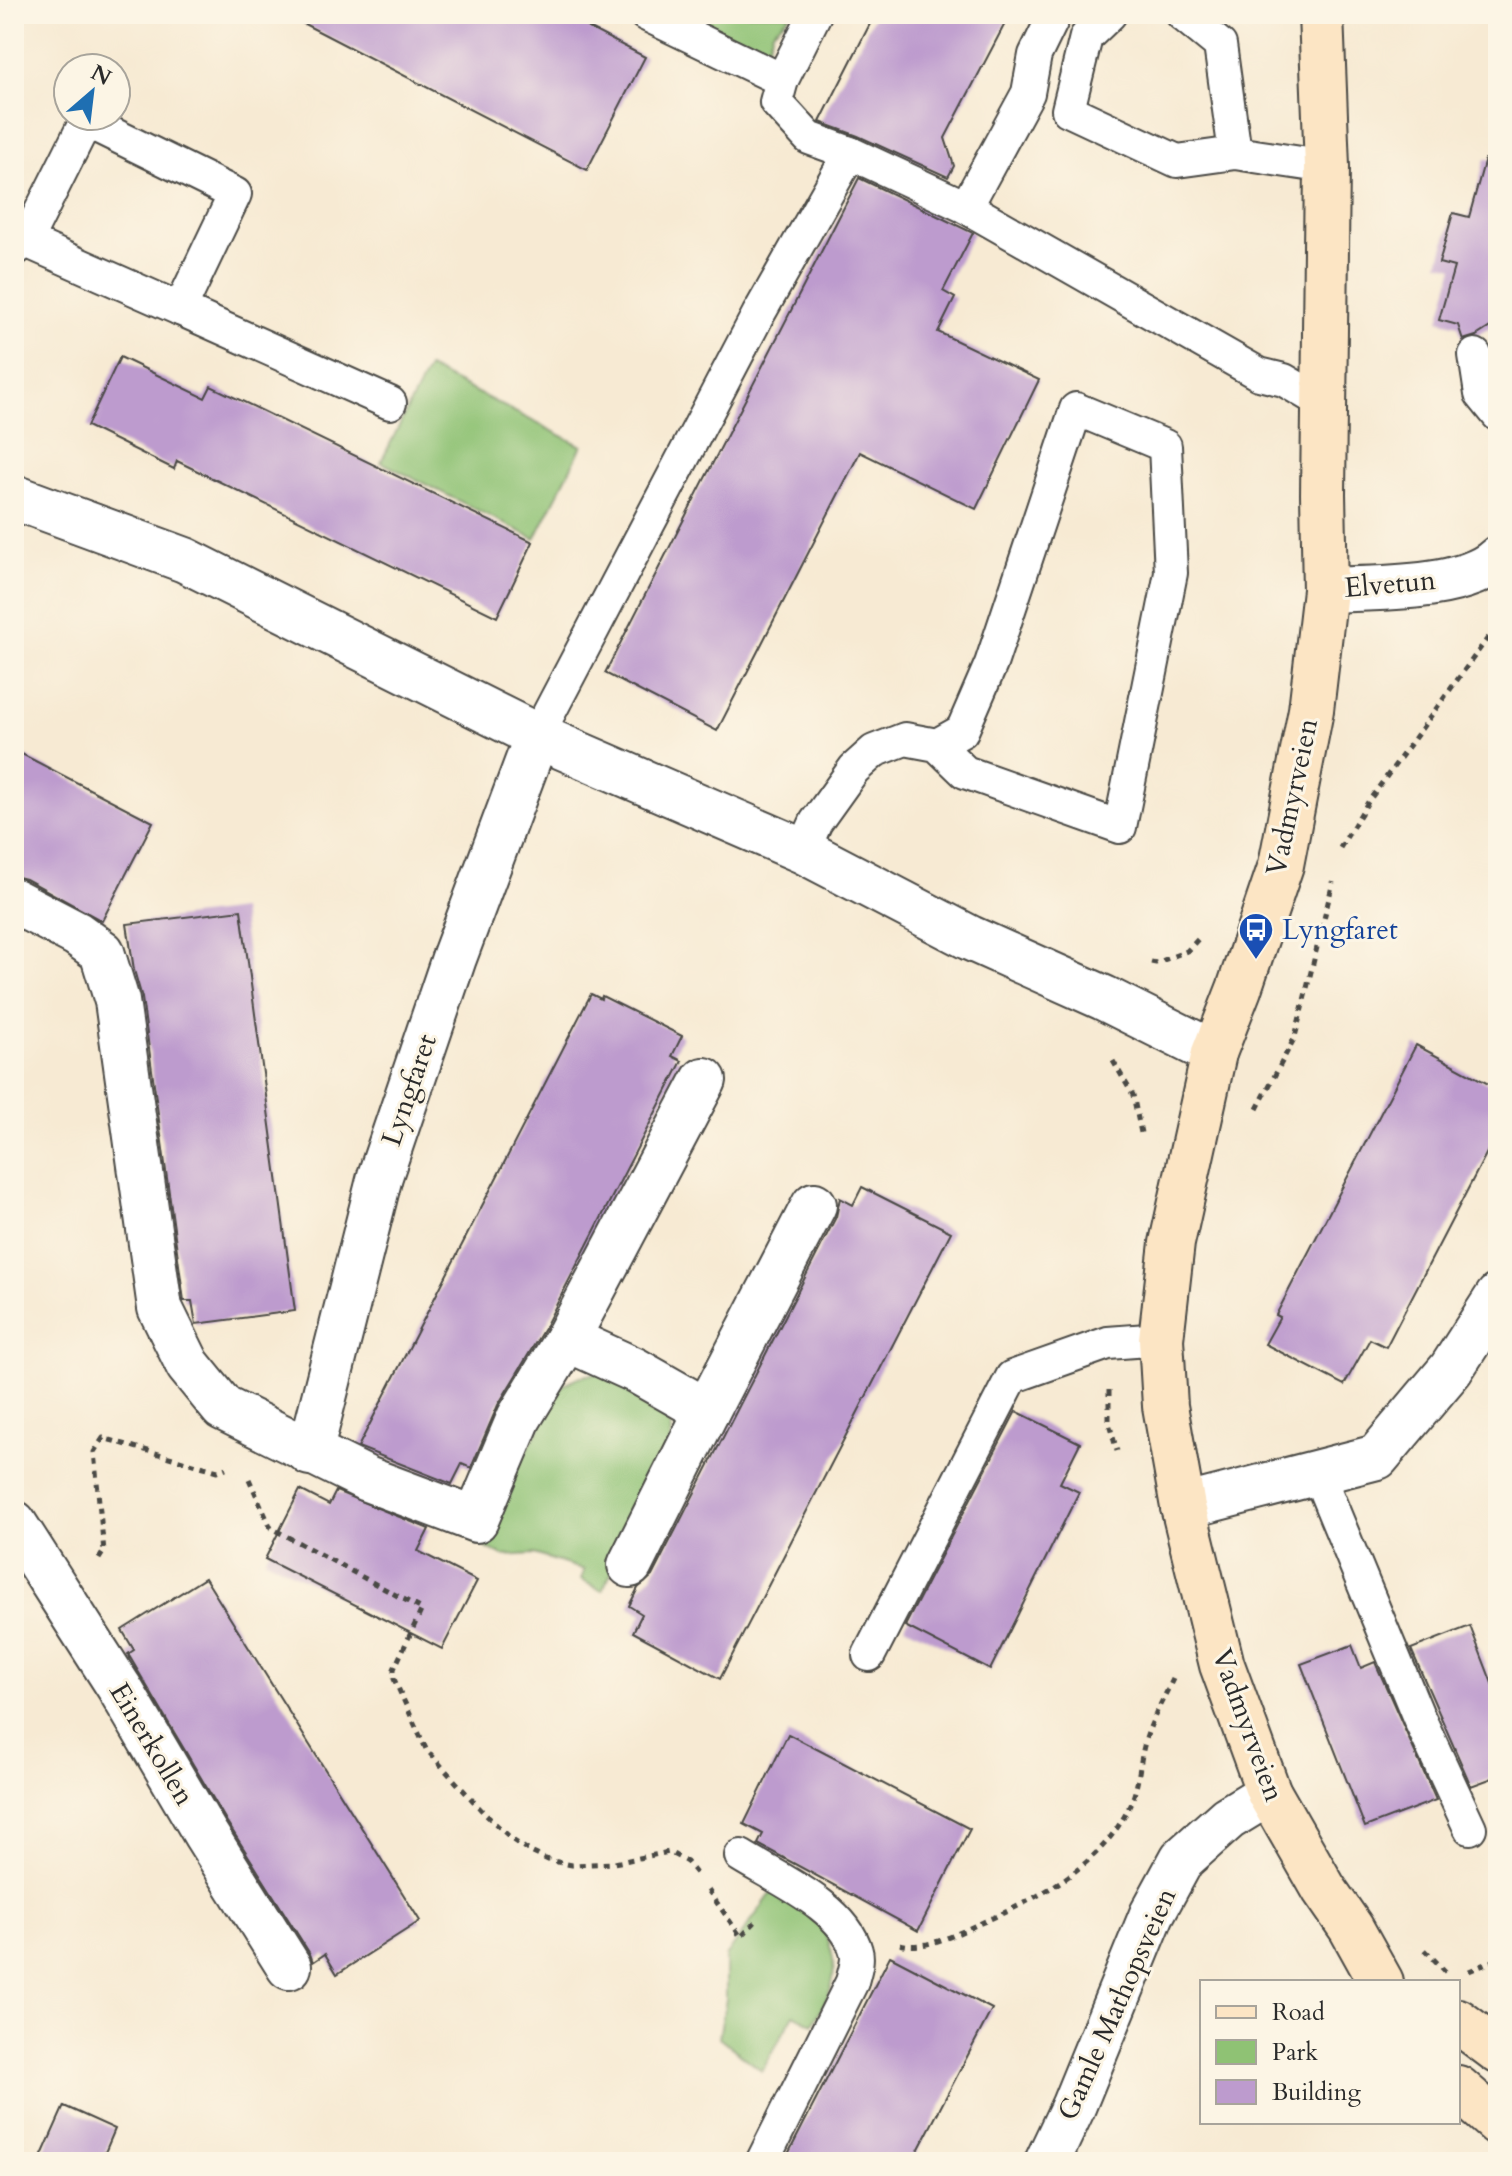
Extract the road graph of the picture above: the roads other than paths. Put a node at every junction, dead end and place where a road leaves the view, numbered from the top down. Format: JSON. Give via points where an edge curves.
{"nodes":[{"id":1,"x":645,"y":14,"type":"edge"},
{"id":2,"x":815,"y":14,"type":"edge"},
{"id":3,"x":1055,"y":14,"type":"edge"},
{"id":4,"x":1110,"y":14,"type":"edge"},
{"id":5,"x":1182,"y":14,"type":"edge"},
{"id":6,"x":1321,"y":14,"type":"edge"},
{"id":7,"x":782,"y":80,"type":"junction"},
{"id":8,"x":850,"y":153,"type":"junction"},
{"id":9,"x":1235,"y":153,"type":"junction"},
{"id":10,"x":1327,"y":167,"type":"junction"},
{"id":11,"x":966,"y":207,"type":"junction"},
{"id":12,"x":20,"y":246,"type":"edge"},
{"id":13,"x":180,"y":309,"type":"junction"},
{"id":14,"x":1475,"y":355,"type":"dead end"},
{"id":15,"x":390,"y":403,"type":"dead end"},
{"id":16,"x":1323,"y":403,"type":"junction"},
{"id":17,"x":1498,"y":415,"type":"edge"},
{"id":18,"x":14,"y":497,"type":"edge"},
{"id":19,"x":1498,"y":558,"type":"edge"},
{"id":20,"x":1325,"y":590,"type":"junction"},
{"id":21,"x":537,"y":736,"type":"junction"},
{"id":22,"x":937,"y":745,"type":"junction"},
{"id":23,"x":803,"y":851,"type":"junction"},
{"id":24,"x":14,"y":901,"type":"edge"},
{"id":25,"x":1214,"y":1053,"type":"junction"},
{"id":26,"x":704,"y":1080,"type":"dead end"},
{"id":27,"x":814,"y":1205,"type":"dead end"},
{"id":28,"x":1498,"y":1296,"type":"edge"},
{"id":29,"x":567,"y":1339,"type":"junction"},
{"id":30,"x":1161,"y":1339,"type":"junction"},
{"id":31,"x":707,"y":1411,"type":"junction"},
{"id":32,"x":310,"y":1453,"type":"junction"},
{"id":33,"x":1318,"y":1474,"type":"junction"},
{"id":34,"x":1183,"y":1507,"type":"junction"},
{"id":35,"x":14,"y":1523,"type":"edge"},
{"id":36,"x":630,"y":1565,"type":"dead end"},
{"id":37,"x":869,"y":1655,"type":"dead end"},
{"id":38,"x":1269,"y":1793,"type":"junction"},
{"id":39,"x":1470,"y":1828,"type":"dead end"},
{"id":40,"x":741,"y":1856,"type":"dead end"},
{"id":41,"x":1351,"y":1928,"type":"junction"},
{"id":42,"x":289,"y":1967,"type":"dead end"},
{"id":43,"x":1380,"y":1980,"type":"edge"},
{"id":44,"x":1408,"y":1980,"type":"edge"},
{"id":45,"x":1460,"y":2022,"type":"edge"},
{"id":46,"x":1498,"y":2051,"type":"edge"},
{"id":47,"x":1460,"y":2090,"type":"edge"},
{"id":48,"x":1498,"y":2123,"type":"edge"},
{"id":49,"x":762,"y":2162,"type":"edge"},
{"id":50,"x":1047,"y":2162,"type":"edge"}],
"edges":[{"from":1,"to":7,"type":"lane"},
{"from":2,"to":7,"type":"lane"},
{"from":3,"to":11,"type":"lane","via":[[1035,55],[1028,93]]},
{"from":4,"to":9,"type":"lane","via":[[1086,37],[1068,110],[1177,161]]},
{"from":5,"to":9,"type":"lane","via":[[1220,45]]},
{"from":6,"to":10,"type":"main road","name":"Vadmyrveien"},
{"from":7,"to":8,"type":"lane","via":[[776,102],[809,138]]},
{"from":8,"to":11,"type":"lane"},
{"from":8,"to":21,"type":"lane","via":[[758,315]]},
{"from":9,"to":10,"type":"lane"},
{"from":10,"to":16,"type":"main road","name":"Vadmyrveien"},
{"from":11,"to":16,"type":"lane","via":[[1259,374],[1284,380]]},
{"from":12,"to":13,"type":"lane"},
{"from":12,"to":13,"type":"lane","via":[[86,121],[235,194]]},
{"from":13,"to":15,"type":"lane"},
{"from":14,"to":17,"type":"lane","via":[[1481,394]]},
{"from":16,"to":20,"type":"main road","name":"Vadmyrveien"},
{"from":18,"to":21,"type":"street","via":[[185,560]]},
{"from":19,"to":20,"type":"street","name":"Elvetun","via":[[1488,568],[1428,585]]},
{"from":20,"to":25,"type":"main road","name":"Vadmyrveien","via":[[1311,710],[1281,865]]},
{"from":21,"to":23,"type":"street"},
{"from":21,"to":32,"type":"street","name":"Lyngfaret","via":[[380,1176]]},
{"from":22,"to":22,"type":"lane","via":[[962,731],[991,664],[1076,409],[1165,446],[1171,573],[1120,827],[965,772]]},
{"from":22,"to":23,"type":"lane","via":[[905,739],[874,751],[854,769],[816,822]]},
{"from":23,"to":25,"type":"street","via":[[970,938]]},
{"from":24,"to":32,"type":"street","via":[[102,952],[117,1001],[160,1308],[188,1365],[223,1408]]},
{"from":25,"to":30,"type":"main road","name":"Vadmyrveien","via":[[1172,1243]]},
{"from":26,"to":29,"type":"street"},
{"from":27,"to":31,"type":"street"},
{"from":28,"to":33,"type":"street","via":[[1451,1369],[1377,1457]]},
{"from":29,"to":31,"type":"street"},
{"from":29,"to":32,"type":"street","via":[[519,1418],[476,1520]]},
{"from":30,"to":34,"type":"main road","name":"Vadmyrveien","via":[[1165,1406]]},
{"from":30,"to":37,"type":"lane","via":[[1108,1343],[1012,1377]]},
{"from":31,"to":36,"type":"street"},
{"from":33,"to":34,"type":"street"},
{"from":33,"to":39,"type":"lane"},
{"from":34,"to":38,"type":"main road","name":"Vadmyrveien","via":[[1222,1665]]},
{"from":35,"to":42,"type":"street","name":"Einerkollen"},
{"from":38,"to":41,"type":"main road","name":"Vadmyrveien"},
{"from":38,"to":50,"type":"street","name":"Gamle Mathopsveien","via":[[1228,1818],[1182,1859],[1152,1914]]},
{"from":40,"to":49,"type":"lane","via":[[824,1907],[844,1926],[858,1954],[852,1982]]},
{"from":41,"to":43,"type":"main road","name":"Vadmyrveien"},
{"from":41,"to":44,"type":"main road","name":"Vadmyrveien"},
{"from":45,"to":46,"type":"main road"},
{"from":47,"to":48,"type":"main road"}]}
